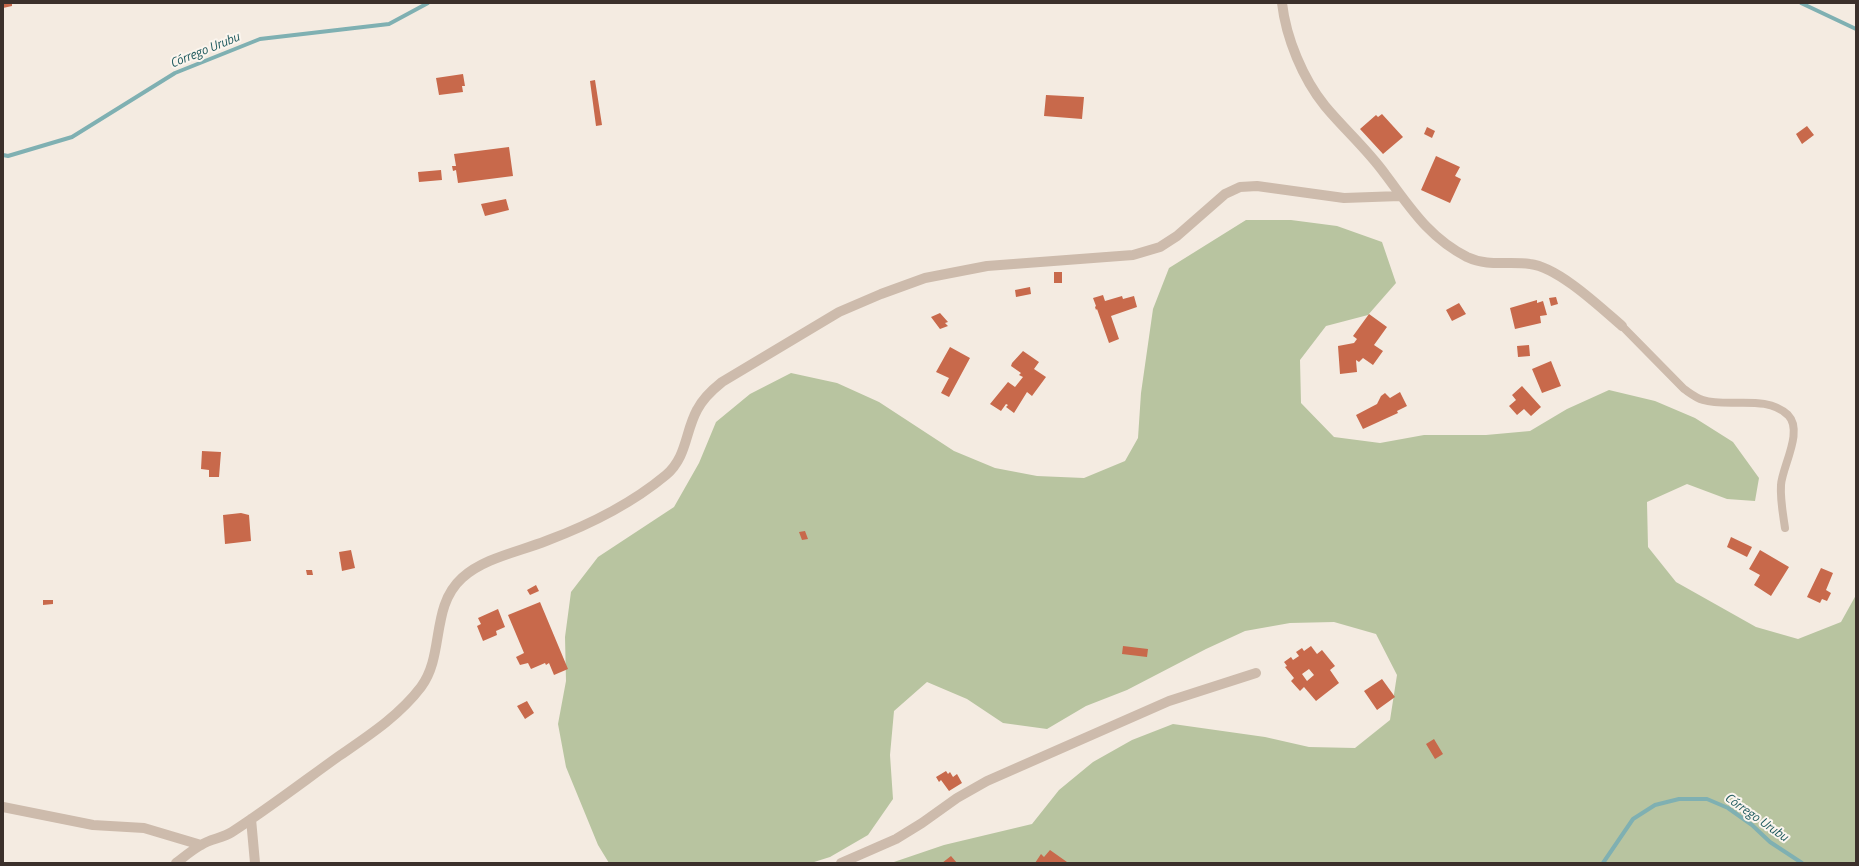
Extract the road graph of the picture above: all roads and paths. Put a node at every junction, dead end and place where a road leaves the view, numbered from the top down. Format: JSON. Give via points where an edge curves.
{"nodes":[{"id":1,"x":1282,"y":3,"type":"edge"},
{"id":2,"x":1400,"y":196,"type":"junction"},
{"id":3,"x":1622,"y":326,"type":"joint"},
{"id":4,"x":1785,"y":528,"type":"dead end"},
{"id":5,"x":1256,"y":673,"type":"dead end"},
{"id":6,"x":3,"y":807,"type":"edge"},
{"id":7,"x":251,"y":819,"type":"junction"},
{"id":8,"x":201,"y":845,"type":"junction"},
{"id":9,"x":176,"y":863,"type":"edge"},
{"id":10,"x":255,"y":863,"type":"edge"},
{"id":11,"x":841,"y":863,"type":"edge"}],
"edges":[{"from":1,"to":2,"type":"street","via":[[1297,54],[1310,84],[1324,105],[1385,174]]},
{"from":2,"to":3,"type":"street","via":[[1426,228],[1467,257],[1480,262],[1530,264],[1546,268],[1588,297]]},
{"from":2,"to":7,"type":"street","via":[[1344,198],[1257,186],[1240,187],[1225,194],[1177,236],[1160,247],[1133,256],[986,266],[925,278],[839,312],[709,392],[696,411],[679,460],[668,474],[637,497],[594,522],[489,562],[463,577],[447,598],[439,623],[434,659],[429,674],[417,692],[377,730]]},
{"from":3,"to":4,"type":"lane","via":[[1692,395],[1702,400],[1775,407],[1788,415],[1793,422],[1794,441],[1781,485]]},
{"from":5,"to":11,"type":"street","via":[[1168,700],[987,781],[896,839]]},
{"from":6,"to":8,"type":"street","via":[[93,825],[144,828]]},
{"from":7,"to":8,"type":"street","via":[[230,833]]},
{"from":7,"to":10,"type":"street"},
{"from":8,"to":9,"type":"street"}]}
